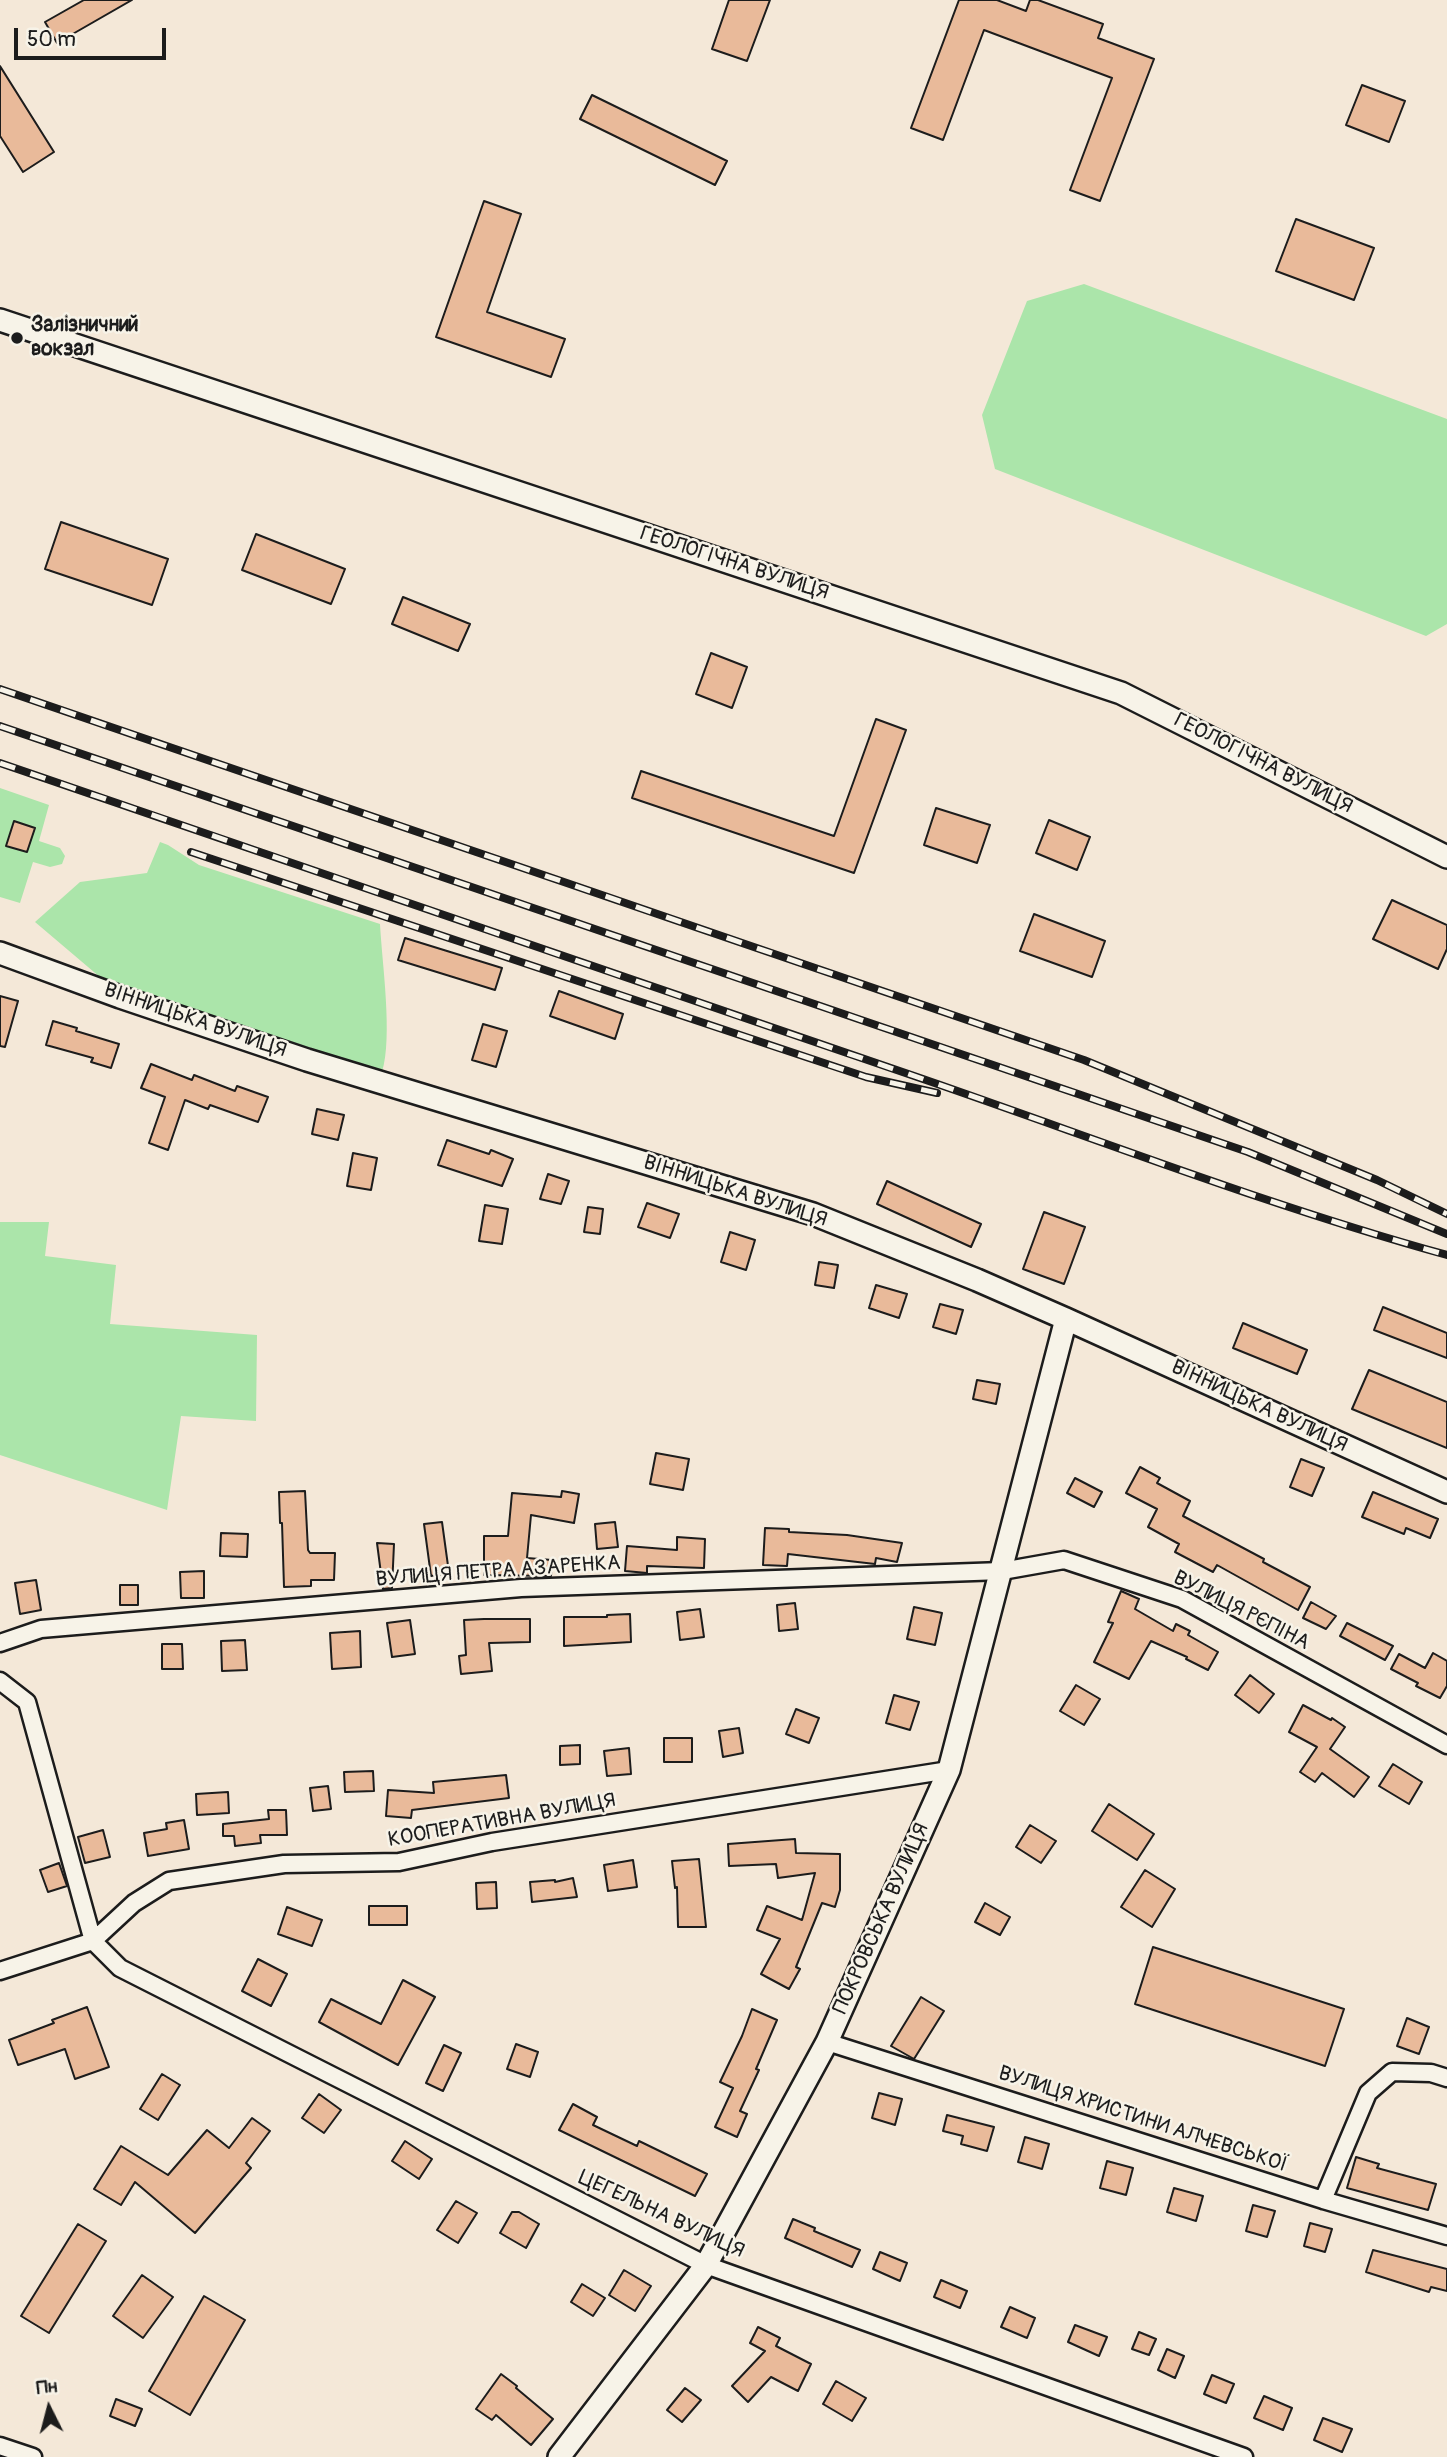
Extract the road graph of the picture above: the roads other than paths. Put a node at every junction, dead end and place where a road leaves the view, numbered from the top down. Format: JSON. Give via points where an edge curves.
{"nodes":[{"id":1,"x":0,"y":320,"type":"edge"},
{"id":2,"x":1447,"y":857,"type":"edge"},
{"id":3,"x":0,"y":953,"type":"edge"},
{"id":4,"x":1066,"y":1318,"type":"junction"},
{"id":5,"x":1447,"y":1492,"type":"edge"},
{"id":6,"x":1003,"y":1571,"type":"junction"},
{"id":7,"x":0,"y":1643,"type":"edge"},
{"id":8,"x":0,"y":1681,"type":"edge"},
{"id":9,"x":1447,"y":1745,"type":"edge"},
{"id":10,"x":949,"y":1770,"type":"junction"},
{"id":11,"x":93,"y":1941,"type":"junction"},
{"id":12,"x":0,"y":1971,"type":"edge"},
{"id":13,"x":827,"y":2042,"type":"junction"},
{"id":14,"x":1447,"y":2078,"type":"edge"},
{"id":15,"x":1323,"y":2200,"type":"junction"},
{"id":16,"x":1447,"y":2236,"type":"edge"},
{"id":17,"x":706,"y":2264,"type":"junction"},
{"id":18,"x":0,"y":2446,"type":"edge"},
{"id":19,"x":33,"y":2457,"type":"edge"},
{"id":20,"x":559,"y":2457,"type":"edge"},
{"id":21,"x":1244,"y":2457,"type":"edge"}],
"edges":[{"from":1,"to":2,"type":"street","name":"ГЕОЛОГІЧНА ВУЛИЦЯ","via":[[1121,693]]},
{"from":3,"to":4,"type":"street","name":"ВІННИЦЬКА ВУЛИЦЯ","via":[[307,1060],[813,1214]]},
{"from":4,"to":5,"type":"street","name":"ВІННИЦЬКА ВУЛИЦЯ"},
{"from":4,"to":6,"type":"street","name":"ПОКРОВСЬКА ВУЛИЦЯ"},
{"from":6,"to":7,"type":"street","name":"ВУЛИЦЯ ПЕТРА АЗАРЕНКА","via":[[521,1588],[41,1629]]},
{"from":6,"to":9,"type":"street","name":"ВУЛИЦЯ РЄПІНА","via":[[1064,1560],[1182,1599]]},
{"from":6,"to":10,"type":"street","name":"ПОКРОВСЬКА ВУЛИЦЯ"},
{"from":8,"to":11,"type":"street","via":[[26,1702]]},
{"from":10,"to":11,"type":"street","name":"КООПЕРАТИВНА ВУЛИЦЯ","via":[[492,1842],[399,1862],[284,1864],[169,1881],[134,1903]]},
{"from":10,"to":13,"type":"street","name":"ПОКРОВСЬКА ВУЛИЦЯ"},
{"from":11,"to":12,"type":"street","name":"КООПЕРАТИВНА ВУЛИЦЯ"},
{"from":11,"to":17,"type":"street","name":"ЦЕГЕЛЬНА ВУЛИЦЯ","via":[[120,1968]]},
{"from":13,"to":15,"type":"street","name":"ВУЛИЦЯ ХРИСТИНИ АЛЧЕВСЬКОЇ"},
{"from":13,"to":17,"type":"street","name":"ПОКРОВСЬКА ВУЛИЦЯ"},
{"from":14,"to":15,"type":"street","via":[[1392,2072],[1368,2094]]},
{"from":15,"to":16,"type":"street","name":"ВУЛИЦЯ ХРИСТИНИ АЛЧЕВСЬКОЇ"},
{"from":17,"to":20,"type":"street","name":"ПОКРОВСЬКА ВУЛИЦЯ"},
{"from":17,"to":21,"type":"street","name":"ЦЕГЕЛЬНА ВУЛИЦЯ"},
{"from":18,"to":19,"type":"street"}]}
